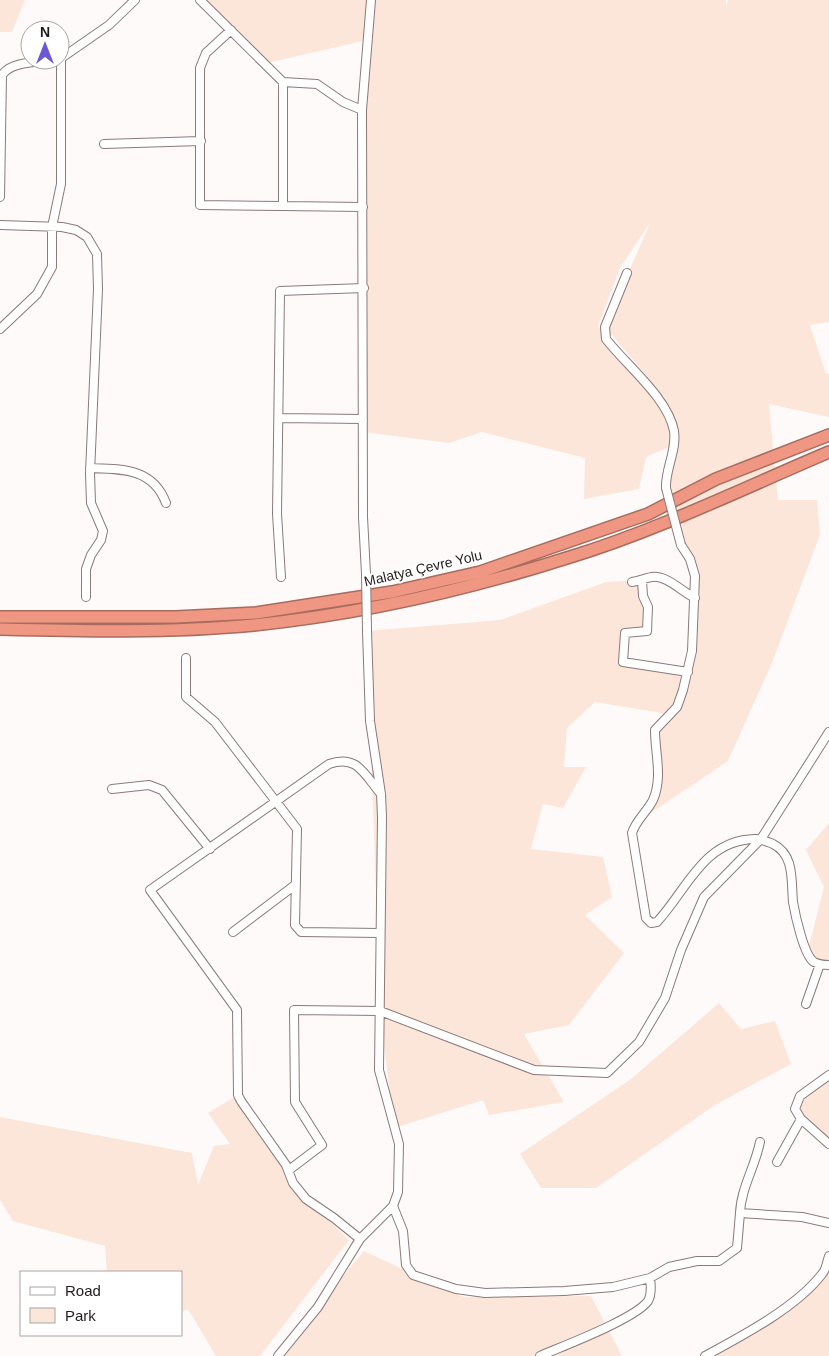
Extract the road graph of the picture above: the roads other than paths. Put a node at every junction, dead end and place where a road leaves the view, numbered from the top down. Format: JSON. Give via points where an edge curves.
{"nodes":[{"id":1,"x":135,"y":0,"type":"edge"},
{"id":2,"x":200,"y":0,"type":"edge"},
{"id":3,"x":371,"y":0,"type":"edge"},
{"id":4,"x":231,"y":30,"type":"junction"},
{"id":5,"x":70,"y":52,"type":"edge"},
{"id":6,"x":20,"y":65,"type":"edge"},
{"id":7,"x":60,"y":70,"type":"edge"},
{"id":8,"x":283,"y":82,"type":"junction"},
{"id":9,"x":362,"y":110,"type":"junction"},
{"id":10,"x":201,"y":141,"type":"junction"},
{"id":11,"x":104,"y":144,"type":"dead end"},
{"id":12,"x":0,"y":197,"type":"edge"},
{"id":13,"x":283,"y":206,"type":"junction"},
{"id":14,"x":363,"y":207,"type":"junction"},
{"id":15,"x":0,"y":225,"type":"edge"},
{"id":16,"x":52,"y":226,"type":"junction"},
{"id":17,"x":627,"y":274,"type":"dead end"},
{"id":18,"x":364,"y":288,"type":"junction"},
{"id":19,"x":0,"y":329,"type":"edge"},
{"id":20,"x":279,"y":418,"type":"junction"},
{"id":21,"x":363,"y":419,"type":"junction"},
{"id":22,"x":829,"y":435,"type":"edge"},
{"id":23,"x":829,"y":452,"type":"edge"},
{"id":24,"x":90,"y":468,"type":"junction"},
{"id":25,"x":166,"y":503,"type":"dead end"},
{"id":26,"x":281,"y":577,"type":"dead end"},
{"id":27,"x":642,"y":580,"type":"junction"},
{"id":28,"x":632,"y":582,"type":"dead end"},
{"id":29,"x":86,"y":596,"type":"dead end"},
{"id":30,"x":696,"y":598,"type":"junction"},
{"id":31,"x":0,"y":617,"type":"edge"},
{"id":32,"x":0,"y":629,"type":"edge"},
{"id":33,"x":186,"y":658,"type":"dead end"},
{"id":34,"x":688,"y":672,"type":"junction"},
{"id":35,"x":829,"y":732,"type":"edge"},
{"id":36,"x":826,"y":742,"type":"edge"},
{"id":37,"x":112,"y":789,"type":"dead end"},
{"id":38,"x":381,"y":794,"type":"junction"},
{"id":39,"x":276,"y":801,"type":"junction"},
{"id":40,"x":761,"y":839,"type":"junction"},
{"id":41,"x":210,"y":849,"type":"junction"},
{"id":42,"x":295,"y":885,"type":"junction"},
{"id":43,"x":233,"y":932,"type":"dead end"},
{"id":44,"x":380,"y":933,"type":"junction"},
{"id":45,"x":825,"y":964,"type":"edge"},
{"id":46,"x":806,"y":1004,"type":"dead end"},
{"id":47,"x":380,"y":1011,"type":"junction"},
{"id":48,"x":829,"y":1075,"type":"edge"},
{"id":49,"x":801,"y":1119,"type":"junction"},
{"id":50,"x":760,"y":1142,"type":"dead end"},
{"id":51,"x":829,"y":1144,"type":"edge"},
{"id":52,"x":777,"y":1162,"type":"dead end"},
{"id":53,"x":289,"y":1170,"type":"junction"},
{"id":54,"x":393,"y":1206,"type":"junction"},
{"id":55,"x":740,"y":1213,"type":"junction"},
{"id":56,"x":829,"y":1223,"type":"edge"},
{"id":57,"x":360,"y":1239,"type":"junction"},
{"id":58,"x":829,"y":1256,"type":"edge"},
{"id":59,"x":650,"y":1278,"type":"junction"},
{"id":60,"x":278,"y":1356,"type":"edge"},
{"id":61,"x":540,"y":1356,"type":"edge"},
{"id":62,"x":705,"y":1356,"type":"edge"}],
"edges":[{"from":1,"to":5,"type":"street","via":[[109,26]]},
{"from":2,"to":4,"type":"street"},
{"from":3,"to":9,"type":"street"},
{"from":4,"to":8,"type":"street"},
{"from":4,"to":10,"type":"street","via":[[206,53],[200,68]]},
{"from":6,"to":12,"type":"street","via":[[2,75]]},
{"from":7,"to":16,"type":"street","via":[[63,111],[61,184]]},
{"from":8,"to":9,"type":"street","via":[[317,84],[342,102]]},
{"from":8,"to":13,"type":"street"},
{"from":9,"to":14,"type":"street"},
{"from":10,"to":11,"type":"street"},
{"from":10,"to":13,"type":"street","via":[[197,207]]},
{"from":13,"to":14,"type":"street"},
{"from":14,"to":18,"type":"street"},
{"from":15,"to":16,"type":"street"},
{"from":16,"to":19,"type":"street","via":[[53,259],[48,277],[37,294]]},
{"from":16,"to":24,"type":"street","via":[[76,230],[87,236],[96,254],[98,282]]},
{"from":17,"to":30,"type":"street","bridge":true,"via":[[605,327],[606,339],[670,419],[674,445],[666,488],[681,545],[695,576]]},
{"from":18,"to":20,"type":"street","via":[[280,291]]},
{"from":18,"to":21,"type":"street"},
{"from":20,"to":21,"type":"street"},
{"from":20,"to":26,"type":"street","via":[[278,540]]},
{"from":21,"to":38,"type":"street","bridge":true,"via":[[363,517],[372,736]]},
{"from":22,"to":31,"type":"highway","name":"Malatya Çevre Yolu","via":[[716,479],[648,514],[480,572],[402,590],[256,613],[176,618]]},
{"from":23,"to":32,"type":"highway","name":"Malatya Çevre Yolu","via":[[572,557],[481,584],[393,604],[254,625],[184,629]]},
{"from":24,"to":25,"type":"street","via":[[136,472],[162,492]]},
{"from":24,"to":29,"type":"street","via":[[91,503],[103,531],[86,569]]},
{"from":27,"to":28,"type":"street"},
{"from":27,"to":30,"type":"street","via":[[660,578]]},
{"from":27,"to":34,"type":"street","via":[[648,607],[647,631],[625,633],[623,662]]},
{"from":30,"to":34,"type":"street"},
{"from":33,"to":39,"type":"street","via":[[186,697],[215,722]]},
{"from":34,"to":40,"type":"street","via":[[677,707],[655,730],[657,782],[648,809],[632,833],[646,918],[651,923],[657,922],[701,863],[714,852],[748,839]]},
{"from":35,"to":36,"type":"street"},
{"from":36,"to":40,"type":"street"},
{"from":37,"to":41,"type":"street","via":[[149,785],[162,790]]},
{"from":38,"to":39,"type":"street","via":[[356,764],[345,760],[329,764]]},
{"from":38,"to":44,"type":"street"},
{"from":39,"to":41,"type":"street"},
{"from":39,"to":42,"type":"street","via":[[297,829]]},
{"from":40,"to":45,"type":"street","via":[[780,848],[787,856],[807,954],[814,962]]},
{"from":40,"to":47,"type":"street","via":[[704,897],[665,998],[639,1042],[607,1073],[534,1070]]},
{"from":41,"to":53,"type":"street","via":[[150,890],[237,1010],[238,1095]]},
{"from":42,"to":43,"type":"street"},
{"from":42,"to":44,"type":"street","via":[[295,926],[301,932]]},
{"from":44,"to":47,"type":"street"},
{"from":45,"to":46,"type":"street"},
{"from":47,"to":53,"type":"street","via":[[294,1010],[295,1102],[322,1145]]},
{"from":47,"to":54,"type":"street","via":[[380,1070],[400,1144],[400,1175]]},
{"from":48,"to":49,"type":"street","via":[[800,1096],[796,1109]]},
{"from":49,"to":51,"type":"street"},
{"from":49,"to":52,"type":"street"},
{"from":50,"to":55,"type":"street","via":[[749,1182],[742,1193]]},
{"from":53,"to":57,"type":"street","via":[[293,1183],[306,1199]]},
{"from":54,"to":57,"type":"street"},
{"from":54,"to":59,"type":"street","via":[[403,1231],[406,1266],[413,1276],[432,1283],[485,1293],[564,1292],[613,1287]]},
{"from":55,"to":56,"type":"street","via":[[802,1217]]},
{"from":55,"to":59,"type":"street","via":[[738,1248],[730,1254],[719,1261],[697,1261],[669,1268]]},
{"from":57,"to":60,"type":"street","via":[[318,1307]]},
{"from":58,"to":62,"type":"street","via":[[823,1273],[805,1292]]},
{"from":59,"to":61,"type":"street","via":[[651,1293],[640,1308],[594,1333]]}]}
